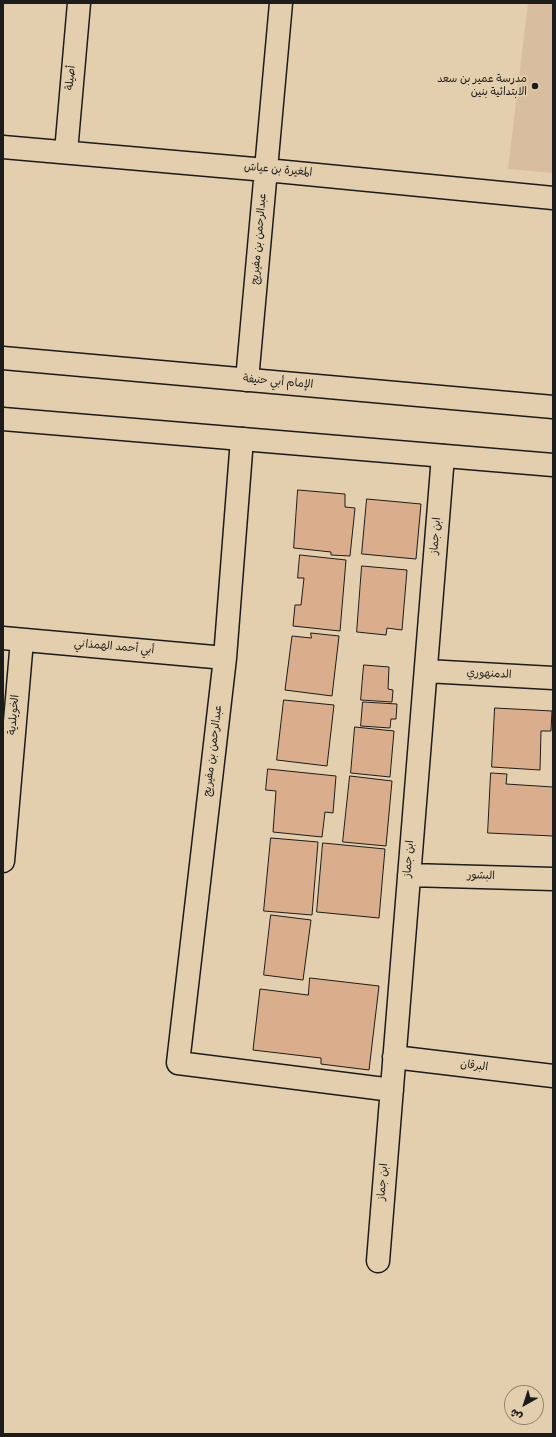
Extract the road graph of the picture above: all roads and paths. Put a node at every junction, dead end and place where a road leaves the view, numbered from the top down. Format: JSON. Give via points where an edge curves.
{"nodes":[{"id":1,"x":79,"y":3,"type":"edge"},
{"id":2,"x":282,"y":3,"type":"edge"},
{"id":3,"x":3,"y":147,"type":"edge"},
{"id":4,"x":66,"y":152,"type":"junction"},
{"id":5,"x":266,"y":170,"type":"junction"},
{"id":6,"x":553,"y":198,"type":"edge"},
{"id":7,"x":3,"y":358,"type":"edge"},
{"id":8,"x":247,"y":380,"type":"junction"},
{"id":9,"x":553,"y":407,"type":"edge"},
{"id":10,"x":3,"y":419,"type":"edge"},
{"id":11,"x":242,"y":439,"type":"junction"},
{"id":12,"x":443,"y":456,"type":"junction"},
{"id":13,"x":553,"y":465,"type":"edge"},
{"id":14,"x":12,"y":639,"type":"edge"},
{"id":15,"x":225,"y":658,"type":"junction"},
{"id":16,"x":426,"y":671,"type":"junction"},
{"id":17,"x":553,"y":678,"type":"edge"},
{"id":18,"x":3,"y":862,"type":"edge"},
{"id":19,"x":409,"y":875,"type":"junction"},
{"id":20,"x":553,"y":879,"type":"edge"},
{"id":21,"x":394,"y":1057,"type":"junction"},
{"id":22,"x":553,"y":1076,"type":"edge"},
{"id":23,"x":392,"y":1090,"type":"junction"},
{"id":24,"x":378,"y":1261,"type":"dead end"}],
"edges":[{"from":1,"to":4,"type":"street","name":"أصيلة"},
{"from":2,"to":5,"type":"street","name":"عبدالرحمن بن مفيريج"},
{"from":3,"to":4,"type":"street","name":"المغيرة بن عياش"},
{"from":4,"to":5,"type":"street","name":"المغيرة بن عياش"},
{"from":5,"to":6,"type":"street","name":"المغيرة بن عياش"},
{"from":5,"to":8,"type":"street","name":"عبدالرحمن بن مفيريج"},
{"from":7,"to":8,"type":"street","name":"الإمام أبي حنيفة"},
{"from":8,"to":9,"type":"street","name":"الإمام أبي حنيفة"},
{"from":10,"to":11,"type":"street"},
{"from":11,"to":12,"type":"street"},
{"from":11,"to":15,"type":"street","name":"عبدالرحمن بن مفيريج"},
{"from":12,"to":13,"type":"street"},
{"from":12,"to":16,"type":"street","name":"ابن جماز"},
{"from":14,"to":15,"type":"street","name":"أبي أحمد الهمذاني"},
{"from":14,"to":18,"type":"street","name":"الخويلدية"},
{"from":15,"to":23,"type":"street","name":"عبدالرحمن بن مفيريج","via":[[178,1063]]},
{"from":16,"to":17,"type":"street","name":"الدمنهوري"},
{"from":16,"to":19,"type":"street","name":"ابن جماز"},
{"from":19,"to":20,"type":"street","name":"البشور"},
{"from":19,"to":21,"type":"street","name":"ابن جماز"},
{"from":21,"to":22,"type":"street","name":"البرقان"},
{"from":21,"to":23,"type":"street","name":"ابن جماز"},
{"from":23,"to":24,"type":"street","name":"ابن جماز"}]}
